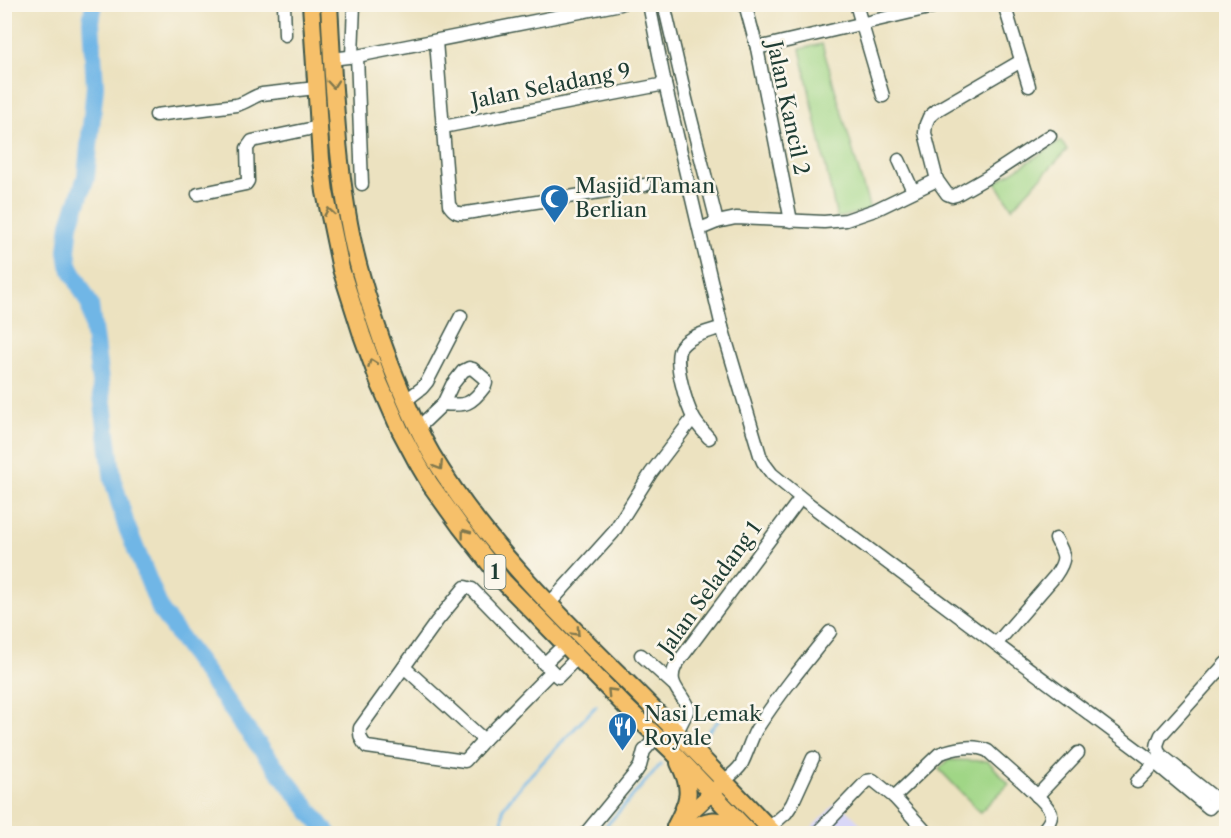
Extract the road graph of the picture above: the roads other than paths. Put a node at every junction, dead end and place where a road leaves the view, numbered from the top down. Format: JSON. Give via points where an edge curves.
{"nodes":[{"id":1,"x":284,"y":4,"type":"edge"},
{"id":2,"x":311,"y":4,"type":"edge"},
{"id":3,"x":329,"y":4,"type":"edge"},
{"id":4,"x":354,"y":4,"type":"edge"},
{"id":5,"x":621,"y":4,"type":"edge"},
{"id":6,"x":649,"y":4,"type":"edge"},
{"id":7,"x":664,"y":4,"type":"edge"},
{"id":8,"x":745,"y":4,"type":"edge"},
{"id":9,"x":856,"y":4,"type":"edge"},
{"id":10,"x":946,"y":4,"type":"edge"},
{"id":11,"x":1004,"y":4,"type":"edge"},
{"id":12,"x":862,"y":24,"type":"junction"},
{"id":13,"x":285,"y":35,"type":"dead end"},
{"id":14,"x":436,"y":41,"type":"junction"},
{"id":15,"x":757,"y":48,"type":"junction"},
{"id":16,"x":355,"y":56,"type":"junction"},
{"id":17,"x":331,"y":59,"type":"junction"},
{"id":18,"x":1021,"y":61,"type":"junction"},
{"id":19,"x":665,"y":84,"type":"junction"},
{"id":20,"x":1029,"y":86,"type":"dead end"},
{"id":21,"x":316,"y":88,"type":"junction"},
{"id":22,"x":883,"y":96,"type":"dead end"},
{"id":23,"x":156,"y":115,"type":"dead end"},
{"id":24,"x":319,"y":127,"type":"junction"},
{"id":25,"x":443,"y":127,"type":"junction"},
{"id":26,"x":1050,"y":136,"type":"dead end"},
{"id":27,"x":899,"y":160,"type":"dead end"},
{"id":28,"x":937,"y":180,"type":"junction"},
{"id":29,"x":362,"y":184,"type":"dead end"},
{"id":30,"x":645,"y":185,"type":"dead end"},
{"id":31,"x":913,"y":191,"type":"junction"},
{"id":32,"x":198,"y":194,"type":"dead end"},
{"id":33,"x":792,"y":220,"type":"junction"},
{"id":34,"x":717,"y":222,"type":"junction"},
{"id":35,"x":700,"y":230,"type":"junction"},
{"id":36,"x":461,"y":316,"type":"dead end"},
{"id":37,"x":722,"y":327,"type":"junction"},
{"id":38,"x":405,"y":401,"type":"junction"},
{"id":39,"x":443,"y":404,"type":"dead end"},
{"id":40,"x":693,"y":418,"type":"junction"},
{"id":41,"x":418,"y":428,"type":"junction"},
{"id":42,"x":708,"y":438,"type":"dead end"},
{"id":43,"x":798,"y":503,"type":"dead end"},
{"id":44,"x":1056,"y":538,"type":"dead end"},
{"id":45,"x":550,"y":603,"type":"junction"},
{"id":46,"x":830,"y":632,"type":"dead end"},
{"id":47,"x":565,"y":644,"type":"junction"},
{"id":48,"x":996,"y":644,"type":"junction"},
{"id":49,"x":641,"y":654,"type":"dead end"},
{"id":50,"x":578,"y":657,"type":"junction"},
{"id":51,"x":1227,"y":663,"type":"edge"},
{"id":52,"x":404,"y":666,"type":"junction"},
{"id":53,"x":551,"y":671,"type":"junction"},
{"id":54,"x":673,"y":684,"type":"junction"},
{"id":55,"x":677,"y":732,"type":"junction"},
{"id":56,"x":657,"y":736,"type":"junction"},
{"id":57,"x":484,"y":740,"type":"junction"},
{"id":58,"x":672,"y":751,"type":"junction"},
{"id":59,"x":1078,"y":753,"type":"dead end"},
{"id":60,"x":813,"y":758,"type":"dead end"},
{"id":61,"x":1155,"y":764,"type":"junction"},
{"id":62,"x":1137,"y":782,"type":"dead end"},
{"id":63,"x":722,"y":790,"type":"junction"},
{"id":64,"x":1037,"y":796,"type":"junction"},
{"id":65,"x":894,"y":798,"type":"junction"},
{"id":66,"x":1222,"y":803,"type":"edge"},
{"id":67,"x":772,"y":831,"type":"edge"},
{"id":68,"x":677,"y":832,"type":"edge"},
{"id":69,"x":585,"y":834,"type":"edge"},
{"id":70,"x":743,"y":834,"type":"edge"},
{"id":71,"x":751,"y":834,"type":"edge"},
{"id":72,"x":816,"y":834,"type":"edge"},
{"id":73,"x":928,"y":834,"type":"edge"},
{"id":74,"x":1040,"y":834,"type":"edge"}],
"edges":[{"from":1,"to":13,"type":"street"},
{"from":2,"to":21,"type":"highway","number":"1"},
{"from":3,"to":17,"type":"highway","number":"1"},
{"from":4,"to":16,"type":"street"},
{"from":5,"to":14,"type":"street"},
{"from":6,"to":19,"type":"street"},
{"from":7,"to":34,"type":"street"},
{"from":8,"to":15,"type":"street","name":"Jalan Kancil 2"},
{"from":9,"to":12,"type":"street"},
{"from":10,"to":12,"type":"street"},
{"from":11,"to":18,"type":"street"},
{"from":12,"to":15,"type":"street"},
{"from":12,"to":22,"type":"street"},
{"from":14,"to":16,"type":"street"},
{"from":14,"to":25,"type":"street"},
{"from":15,"to":33,"type":"street","name":"Jalan Kancil 2"},
{"from":16,"to":17,"type":"street"},
{"from":16,"to":29,"type":"street"},
{"from":17,"to":38,"type":"highway","number":"1","one_way":true,"via":[[344,192],[358,266]]},
{"from":18,"to":20,"type":"street"},
{"from":18,"to":28,"type":"street","via":[[929,117],[925,133]]},
{"from":19,"to":25,"type":"street","name":"Jalan Seladang 9"},
{"from":19,"to":35,"type":"street"},
{"from":21,"to":23,"type":"street","via":[[262,94],[244,104]]},
{"from":21,"to":24,"type":"highway","number":"1"},
{"from":24,"to":32,"type":"street","via":[[252,141],[247,148],[246,184]]},
{"from":47,"to":24,"type":"highway","number":"1","one_way":true,"via":[[472,543],[430,484],[404,437],[362,335],[341,269],[325,192]]},
{"from":25,"to":30,"type":"street","via":[[449,205],[458,214]]},
{"from":26,"to":28,"type":"street","via":[[956,195],[947,194]]},
{"from":27,"to":31,"type":"street"},
{"from":28,"to":31,"type":"street"},
{"from":31,"to":33,"type":"street","via":[[846,220]]},
{"from":33,"to":34,"type":"street","via":[[736,218]]},
{"from":34,"to":35,"type":"street"},
{"from":35,"to":37,"type":"street"},
{"from":36,"to":38,"type":"street","via":[[427,382]]},
{"from":37,"to":40,"type":"street","via":[[693,337],[678,350],[678,370]]},
{"from":37,"to":48,"type":"street","via":[[766,468]]},
{"from":38,"to":41,"type":"highway","number":"1"},
{"from":39,"to":41,"type":"street"},
{"from":40,"to":42,"type":"street"},
{"from":40,"to":45,"type":"street","via":[[605,543]]},
{"from":41,"to":45,"type":"highway","number":"1","one_way":true,"via":[[474,516],[516,569]]},
{"from":43,"to":54,"type":"street","name":"Jalan Seladang 1","via":[[676,664],[671,677]]},
{"from":44,"to":48,"type":"street","via":[[1063,552],[1063,564]]},
{"from":45,"to":55,"type":"highway","number":"1","one_way":true},
{"from":46,"to":63,"type":"street","via":[[762,723]]},
{"from":47,"to":50,"type":"highway","number":"1"},
{"from":47,"to":53,"type":"street"},
{"from":48,"to":61,"type":"street"},
{"from":49,"to":54,"type":"street"},
{"from":50,"to":53,"type":"street"},
{"from":56,"to":50,"type":"highway","number":"1","one_way":true},
{"from":51,"to":66,"type":"street","via":[[1161,735],[1157,745],[1161,755]]},
{"from":52,"to":53,"type":"street","via":[[468,587]]},
{"from":52,"to":57,"type":"street"},
{"from":52,"to":57,"type":"street","via":[[360,728],[361,741],[367,747],[465,761]]},
{"from":53,"to":57,"type":"street"},
{"from":54,"to":55,"type":"street","name":"Jalan Seladang 1","via":[[688,708]]},
{"from":55,"to":63,"type":"highway","number":"1"},
{"from":56,"to":58,"type":"highway","number":"1"},
{"from":56,"to":69,"type":"street","via":[[644,751],[636,772]]},
{"from":58,"to":63,"type":"highway","number":"1"},
{"from":58,"to":68,"type":"highway","via":[[688,790]]},
{"from":59,"to":64,"type":"street"},
{"from":60,"to":67,"type":"street","via":[[792,804]]},
{"from":61,"to":62,"type":"street"},
{"from":61,"to":66,"type":"street","via":[[1209,808]]},
{"from":63,"to":67,"type":"highway","number":"1"},
{"from":63,"to":68,"type":"main road"},
{"from":63,"to":71,"type":"highway","number":"1"},
{"from":64,"to":65,"type":"street","via":[[987,751],[974,747],[939,754]]},
{"from":64,"to":74,"type":"street","via":[[1051,813]]},
{"from":65,"to":72,"type":"street","via":[[878,782],[867,781]]},
{"from":65,"to":73,"type":"street"},
{"from":68,"to":70,"type":"highway","via":[[710,820],[733,825]]}]}
